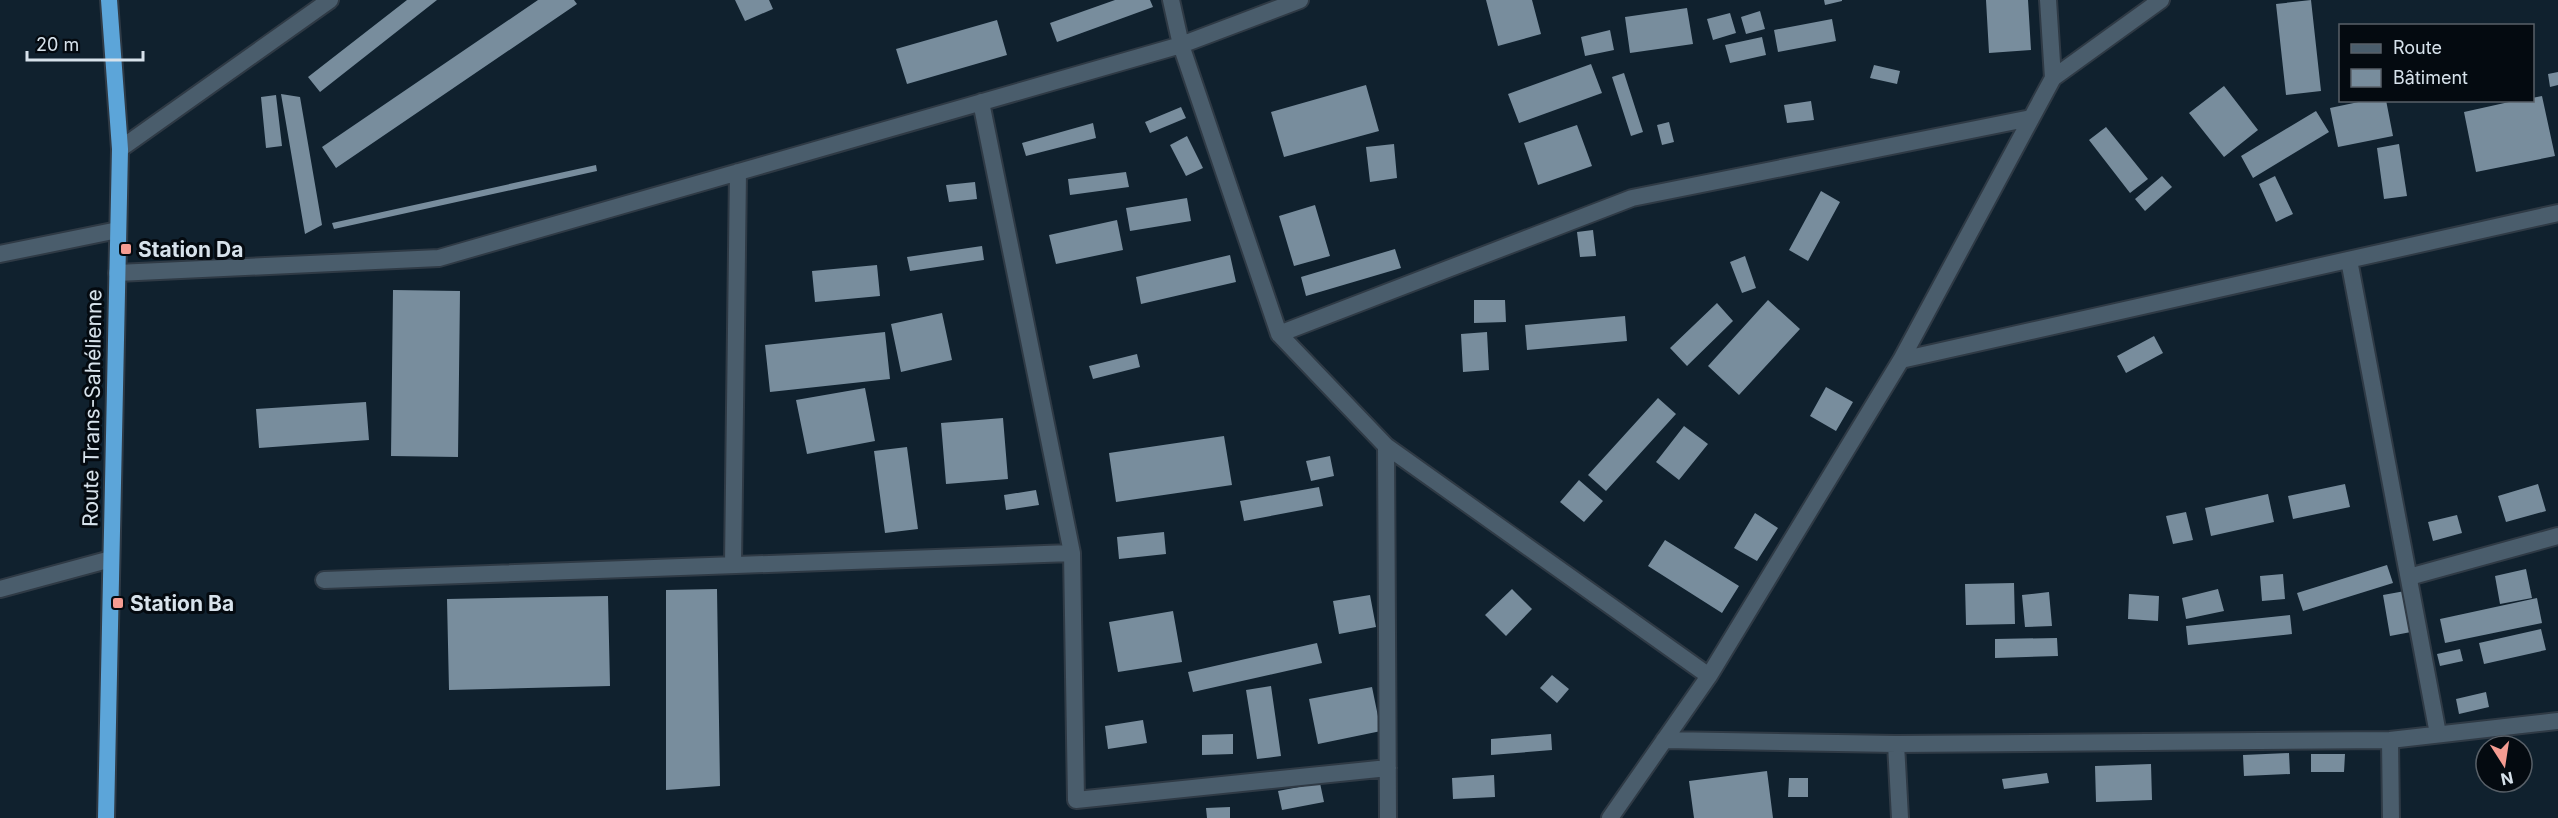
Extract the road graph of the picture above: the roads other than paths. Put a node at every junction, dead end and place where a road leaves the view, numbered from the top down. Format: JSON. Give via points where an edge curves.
{"nodes":[{"id":1,"x":109,"y":0,"type":"edge"},
{"id":2,"x":330,"y":0,"type":"edge"},
{"id":3,"x":1171,"y":0,"type":"edge"},
{"id":4,"x":1300,"y":0,"type":"edge"},
{"id":5,"x":2048,"y":0,"type":"edge"},
{"id":6,"x":2161,"y":0,"type":"edge"},
{"id":7,"x":1181,"y":45,"type":"junction"},
{"id":8,"x":2053,"y":78,"type":"junction"},
{"id":9,"x":981,"y":102,"type":"junction"},
{"id":10,"x":2031,"y":118,"type":"junction"},
{"id":11,"x":120,"y":149,"type":"junction"},
{"id":12,"x":738,"y":172,"type":"junction"},
{"id":13,"x":2558,"y":213,"type":"edge"},
{"id":14,"x":118,"y":230,"type":"junction"},
{"id":15,"x":0,"y":254,"type":"edge"},
{"id":16,"x":2349,"y":260,"type":"junction"},
{"id":17,"x":117,"y":273,"type":"junction"},
{"id":18,"x":1279,"y":334,"type":"junction"},
{"id":19,"x":1901,"y":360,"type":"junction"},
{"id":20,"x":1386,"y":446,"type":"junction"},
{"id":21,"x":2558,"y":536,"type":"edge"},
{"id":22,"x":1072,"y":553,"type":"junction"},
{"id":23,"x":111,"y":559,"type":"junction"},
{"id":24,"x":733,"y":565,"type":"junction"},
{"id":25,"x":2409,"y":578,"type":"junction"},
{"id":26,"x":324,"y":580,"type":"dead end"},
{"id":27,"x":0,"y":589,"type":"edge"},
{"id":28,"x":1709,"y":676,"type":"junction"},
{"id":29,"x":2558,"y":721,"type":"edge"},
{"id":30,"x":2438,"y":735,"type":"junction"},
{"id":31,"x":1665,"y":740,"type":"junction"},
{"id":32,"x":2390,"y":740,"type":"junction"},
{"id":33,"x":1896,"y":744,"type":"junction"},
{"id":34,"x":1388,"y":768,"type":"junction"},
{"id":35,"x":106,"y":818,"type":"edge"},
{"id":36,"x":1388,"y":818,"type":"edge"},
{"id":37,"x":1610,"y":818,"type":"edge"},
{"id":38,"x":1900,"y":818,"type":"edge"},
{"id":39,"x":2391,"y":818,"type":"edge"}],
"edges":[{"from":1,"to":11,"type":"highway","name":"Route Trans-Sahélienne"},
{"from":2,"to":11,"type":"street"},
{"from":3,"to":7,"type":"street"},
{"from":4,"to":7,"type":"street"},
{"from":5,"to":8,"type":"street"},
{"from":6,"to":8,"type":"street"},
{"from":7,"to":9,"type":"street"},
{"from":7,"to":18,"type":"street"},
{"from":8,"to":10,"type":"street"},
{"from":9,"to":12,"type":"street"},
{"from":9,"to":22,"type":"street"},
{"from":10,"to":18,"type":"street","via":[[1632,198]]},
{"from":10,"to":19,"type":"street"},
{"from":11,"to":14,"type":"highway","name":"Route Trans-Sahélienne"},
{"from":12,"to":17,"type":"street","via":[[439,258]]},
{"from":12,"to":24,"type":"street"},
{"from":13,"to":16,"type":"street"},
{"from":14,"to":15,"type":"street"},
{"from":14,"to":17,"type":"highway","name":"Route Trans-Sahélienne"},
{"from":16,"to":19,"type":"street"},
{"from":16,"to":25,"type":"street"},
{"from":17,"to":23,"type":"highway","name":"Route Trans-Sahélienne"},
{"from":18,"to":20,"type":"street"},
{"from":19,"to":28,"type":"street"},
{"from":20,"to":28,"type":"street"},
{"from":20,"to":34,"type":"street"},
{"from":21,"to":25,"type":"street"},
{"from":22,"to":24,"type":"street"},
{"from":22,"to":34,"type":"street","via":[[1076,800]]},
{"from":23,"to":27,"type":"street"},
{"from":23,"to":35,"type":"highway","name":"Route Trans-Sahélienne"},
{"from":24,"to":26,"type":"street"},
{"from":25,"to":30,"type":"street"},
{"from":28,"to":31,"type":"street"},
{"from":29,"to":30,"type":"street"},
{"from":30,"to":32,"type":"street"},
{"from":31,"to":33,"type":"street"},
{"from":31,"to":37,"type":"street"},
{"from":32,"to":33,"type":"street"},
{"from":32,"to":39,"type":"street"},
{"from":33,"to":38,"type":"street"},
{"from":34,"to":36,"type":"street"}]}
